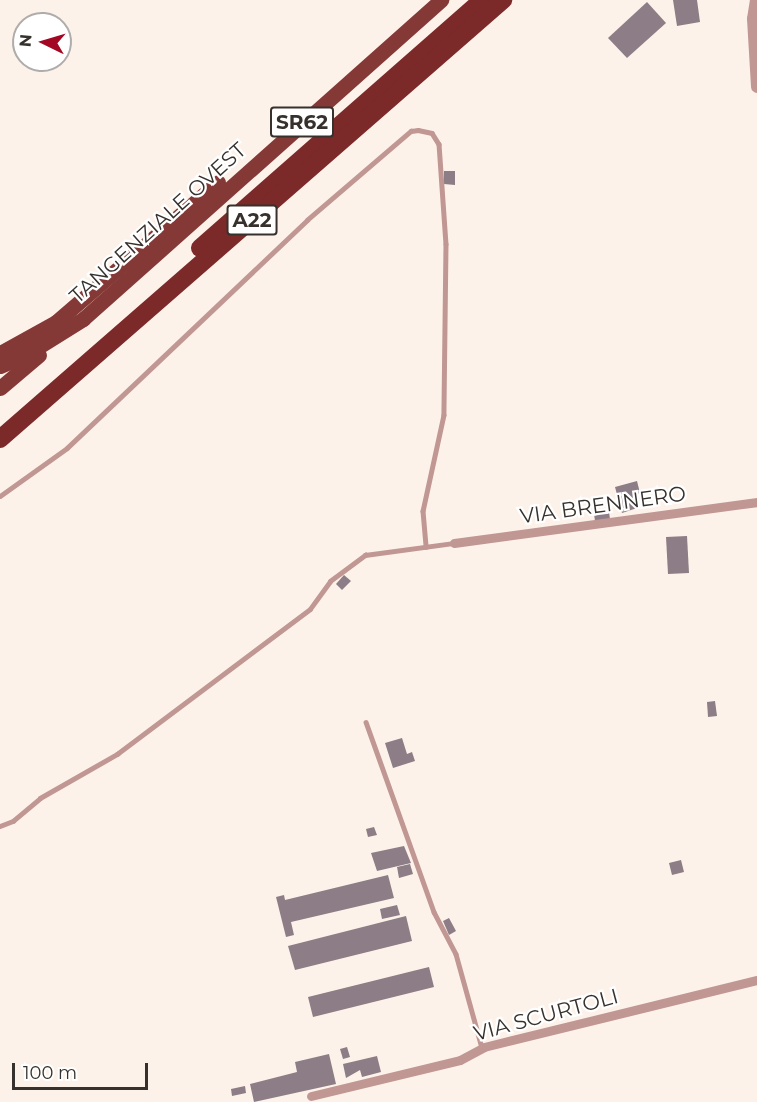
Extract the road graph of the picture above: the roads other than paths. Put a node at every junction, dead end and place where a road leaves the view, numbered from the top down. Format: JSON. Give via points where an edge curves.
{"nodes":[{"id":1,"x":426,"y":0,"type":"edge"},
{"id":2,"x":441,"y":0,"type":"edge"},
{"id":3,"x":482,"y":0,"type":"edge"},
{"id":4,"x":503,"y":0,"type":"edge"},
{"id":5,"x":756,"y":0,"type":"edge"},
{"id":6,"x":757,"y":87,"type":"edge"},
{"id":7,"x":83,"y":319,"type":"junction"},
{"id":8,"x":0,"y":353,"type":"edge"},
{"id":9,"x":0,"y":366,"type":"edge"},
{"id":10,"x":0,"y":388,"type":"edge"},
{"id":11,"x":0,"y":424,"type":"edge"},
{"id":12,"x":0,"y":439,"type":"edge"},
{"id":13,"x":0,"y":496,"type":"edge"},
{"id":14,"x":757,"y":502,"type":"edge"},
{"id":15,"x":454,"y":543,"type":"joint"},
{"id":16,"x":426,"y":547,"type":"junction"},
{"id":17,"x":366,"y":722,"type":"dead end"},
{"id":18,"x":0,"y":826,"type":"edge"},
{"id":19,"x":757,"y":980,"type":"edge"},
{"id":20,"x":482,"y":1048,"type":"junction"},
{"id":21,"x":311,"y":1096,"type":"dead end"}],
"edges":[{"from":1,"to":8,"type":"highway","name":"TANGENZIALE OVEST","number":"SR62","via":[[56,322]]},
{"from":2,"to":7,"type":"highway","name":"TANGENZIALE OVEST","number":"SR62"},
{"from":3,"to":11,"type":"highway","number":"A22"},
{"from":4,"to":12,"type":"highway","number":"A22"},
{"from":5,"to":6,"type":"street","via":[[753,18]]},
{"from":7,"to":9,"type":"highway","name":"TANGENZIALE OVEST","number":"SR62","via":[[24,356]]},
{"from":7,"to":10,"type":"highway"},
{"from":13,"to":16,"type":"lane","via":[[67,448],[308,220],[411,131],[418,130],[432,133],[439,144],[446,244],[444,415],[423,511]]},
{"from":14,"to":15,"type":"street","name":"VIA BRENNERO"},
{"from":15,"to":16,"type":"lane"},
{"from":16,"to":18,"type":"lane","via":[[365,555],[330,581],[310,609],[117,754]]},
{"from":17,"to":20,"type":"lane","via":[[434,912],[456,954]]},
{"from":19,"to":20,"type":"street","name":"VIA SCURTOLI"},
{"from":20,"to":21,"type":"street","name":"VIA SCURTOLI","via":[[460,1060]]}]}
